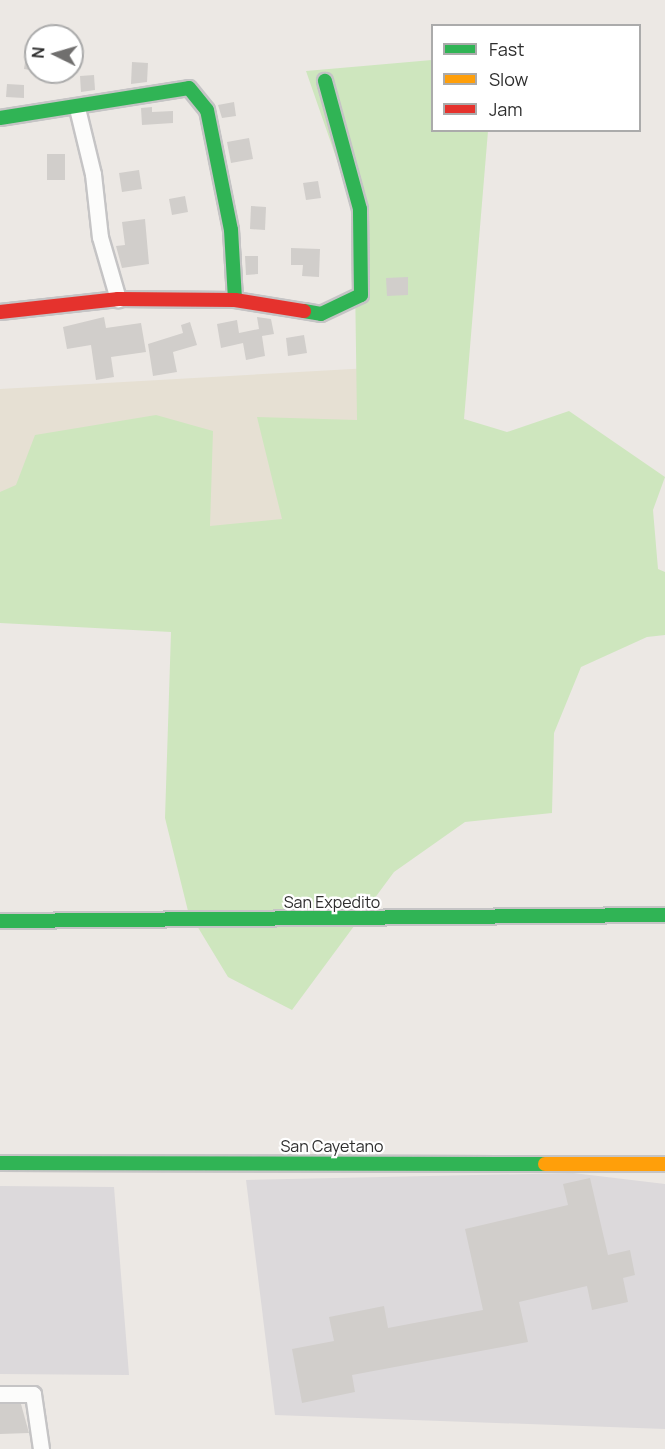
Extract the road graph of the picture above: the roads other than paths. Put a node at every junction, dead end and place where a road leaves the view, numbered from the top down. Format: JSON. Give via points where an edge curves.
{"nodes":[{"id":1,"x":325,"y":81,"type":"dead end"},
{"id":2,"x":77,"y":108,"type":"junction"},
{"id":3,"x":0,"y":118,"type":"edge"},
{"id":4,"x":118,"y":299,"type":"junction"},
{"id":5,"x":235,"y":300,"type":"junction"},
{"id":6,"x":0,"y":312,"type":"edge"},
{"id":7,"x":665,"y":915,"type":"edge"},
{"id":8,"x":0,"y":921,"type":"edge"},
{"id":9,"x":0,"y":1163,"type":"edge"},
{"id":10,"x":665,"y":1164,"type":"edge"},
{"id":11,"x":0,"y":1394,"type":"edge"},
{"id":12,"x":41,"y":1449,"type":"edge"}],
"edges":[{"from":1,"to":5,"type":"street","via":[[360,209],[361,295],[321,314]]},
{"from":2,"to":3,"type":"street"},
{"from":2,"to":4,"type":"street","via":[[93,174],[100,237]]},
{"from":2,"to":5,"type":"street","via":[[189,88],[207,110],[231,230]]},
{"from":4,"to":5,"type":"street"},
{"from":4,"to":6,"type":"street"},
{"from":7,"to":8,"type":"street","name":"San Expedito"},
{"from":9,"to":10,"type":"street","name":"San Cayetano"},
{"from":11,"to":12,"type":"street","via":[[33,1394]]}]}
